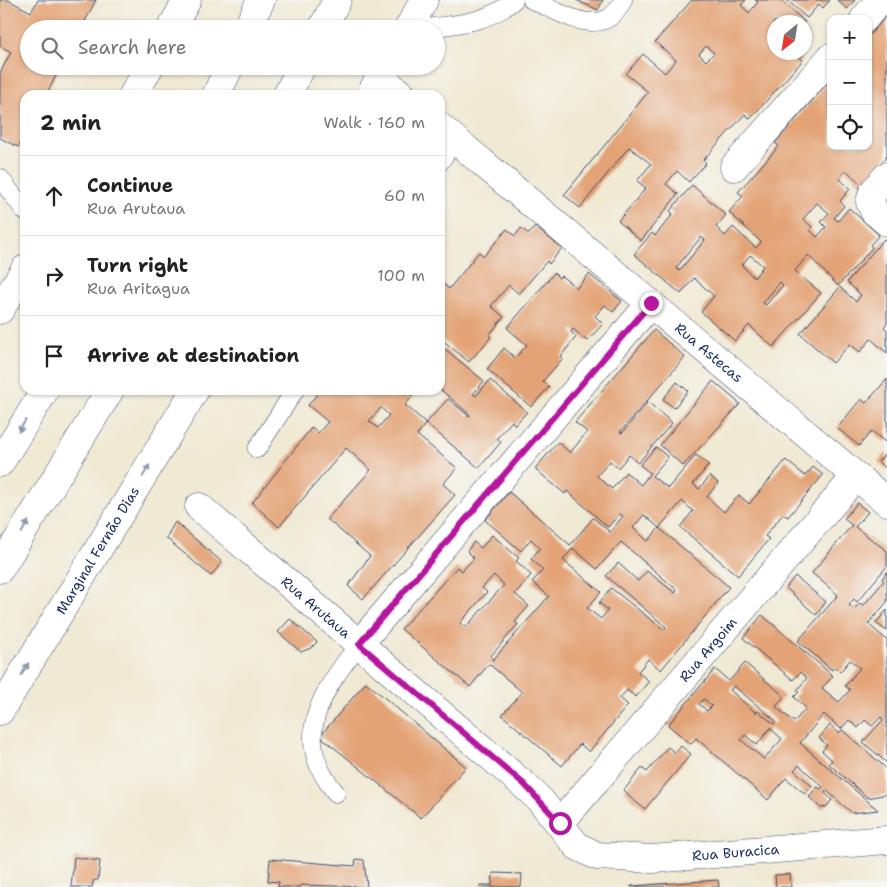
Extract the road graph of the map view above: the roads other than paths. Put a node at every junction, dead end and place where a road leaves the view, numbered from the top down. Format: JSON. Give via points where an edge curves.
{"nodes":[{"id":1,"x":187,"y":0,"type":"edge"},
{"id":2,"x":261,"y":0,"type":"edge"},
{"id":3,"x":337,"y":0,"type":"edge"},
{"id":4,"x":424,"y":0,"type":"edge"},
{"id":5,"x":514,"y":0,"type":"edge"},
{"id":6,"x":532,"y":0,"type":"edge"},
{"id":7,"x":623,"y":0,"type":"edge"},
{"id":8,"x":880,"y":0,"type":"edge"},
{"id":9,"x":867,"y":15,"type":"edge"},
{"id":10,"x":176,"y":20,"type":"edge"},
{"id":11,"x":251,"y":20,"type":"edge"},
{"id":12,"x":327,"y":20,"type":"edge"},
{"id":13,"x":413,"y":20,"type":"edge"},
{"id":14,"x":445,"y":25,"type":"edge"},
{"id":15,"x":828,"y":60,"type":"edge"},
{"id":16,"x":145,"y":75,"type":"edge"},
{"id":17,"x":226,"y":75,"type":"edge"},
{"id":18,"x":297,"y":75,"type":"edge"},
{"id":19,"x":379,"y":79,"type":"edge"},
{"id":20,"x":137,"y":90,"type":"edge"},
{"id":21,"x":218,"y":90,"type":"edge"},
{"id":22,"x":290,"y":90,"type":"edge"},
{"id":23,"x":395,"y":90,"type":"edge"},
{"id":24,"x":447,"y":133,"type":"edge"},
{"id":25,"x":734,"y":167,"type":"dead end"},
{"id":26,"x":887,"y":176,"type":"edge"},
{"id":27,"x":0,"y":178,"type":"edge"},
{"id":28,"x":20,"y":205,"type":"edge"},
{"id":29,"x":887,"y":222,"type":"edge"},
{"id":30,"x":20,"y":277,"type":"edge"},
{"id":31,"x":651,"y":303,"type":"junction"},
{"id":32,"x":0,"y":310,"type":"edge"},
{"id":33,"x":42,"y":395,"type":"edge"},
{"id":34,"x":107,"y":395,"type":"edge"},
{"id":35,"x":192,"y":395,"type":"edge"},
{"id":36,"x":292,"y":395,"type":"edge"},
{"id":37,"x":258,"y":449,"type":"dead end"},
{"id":38,"x":0,"y":463,"type":"edge"},
{"id":39,"x":856,"y":476,"type":"junction"},
{"id":40,"x":887,"y":502,"type":"edge"},
{"id":41,"x":199,"y":507,"type":"dead end"},
{"id":42,"x":0,"y":569,"type":"edge"},
{"id":43,"x":359,"y":644,"type":"junction"},
{"id":44,"x":0,"y":711,"type":"edge"},
{"id":45,"x":336,"y":793,"type":"dead end"},
{"id":46,"x":560,"y":823,"type":"junction"},
{"id":47,"x":887,"y":840,"type":"edge"},
{"id":48,"x":584,"y":852,"type":"joint"}],
"edges":[{"from":1,"to":10,"type":"main road"},
{"from":2,"to":11,"type":"main road"},
{"from":3,"to":12,"type":"main road"},
{"from":4,"to":13,"type":"main road"},
{"from":5,"to":14,"type":"lane","via":[[503,11],[481,20]]},
{"from":6,"to":7,"type":"lane","via":[[582,22],[595,23],[609,18]]},
{"from":8,"to":9,"type":"main road"},
{"from":15,"to":25,"type":"main road"},
{"from":16,"to":20,"type":"main road"},
{"from":17,"to":21,"type":"main road"},
{"from":18,"to":22,"type":"main road"},
{"from":19,"to":23,"type":"main road"},
{"from":24,"to":31,"type":"main road","name":"Rua Astecas"},
{"from":26,"to":29,"type":"main road","via":[[873,192],[870,202],[874,211]]},
{"from":27,"to":28,"type":"lane"},
{"from":30,"to":32,"type":"main road"},
{"from":31,"to":39,"type":"main road","name":"Rua Astecas"},
{"from":31,"to":43,"type":"main road"},
{"from":33,"to":38,"type":"main road","one_way":true},
{"from":42,"to":34,"type":"main road","one_way":true},
{"from":44,"to":35,"type":"main road","name":"Marginal Fernão Dias","one_way":true},
{"from":36,"to":37,"type":"lane"},
{"from":39,"to":40,"type":"main road","name":"Rua Astecas"},
{"from":39,"to":46,"type":"main road","name":"Rua Argoim"},
{"from":41,"to":43,"type":"main road","name":"Rua Arutaua"},
{"from":43,"to":45,"type":"lane","via":[[333,678],[320,702],[313,729],[313,754],[322,777]]},
{"from":43,"to":46,"type":"main road","name":"Rua Arutaua","via":[[524,784]]},
{"from":46,"to":48,"type":"main road","name":"Rua Arutaua"},
{"from":47,"to":48,"type":"main road","name":"Rua Buracica","via":[[652,859],[610,858]]}]}
